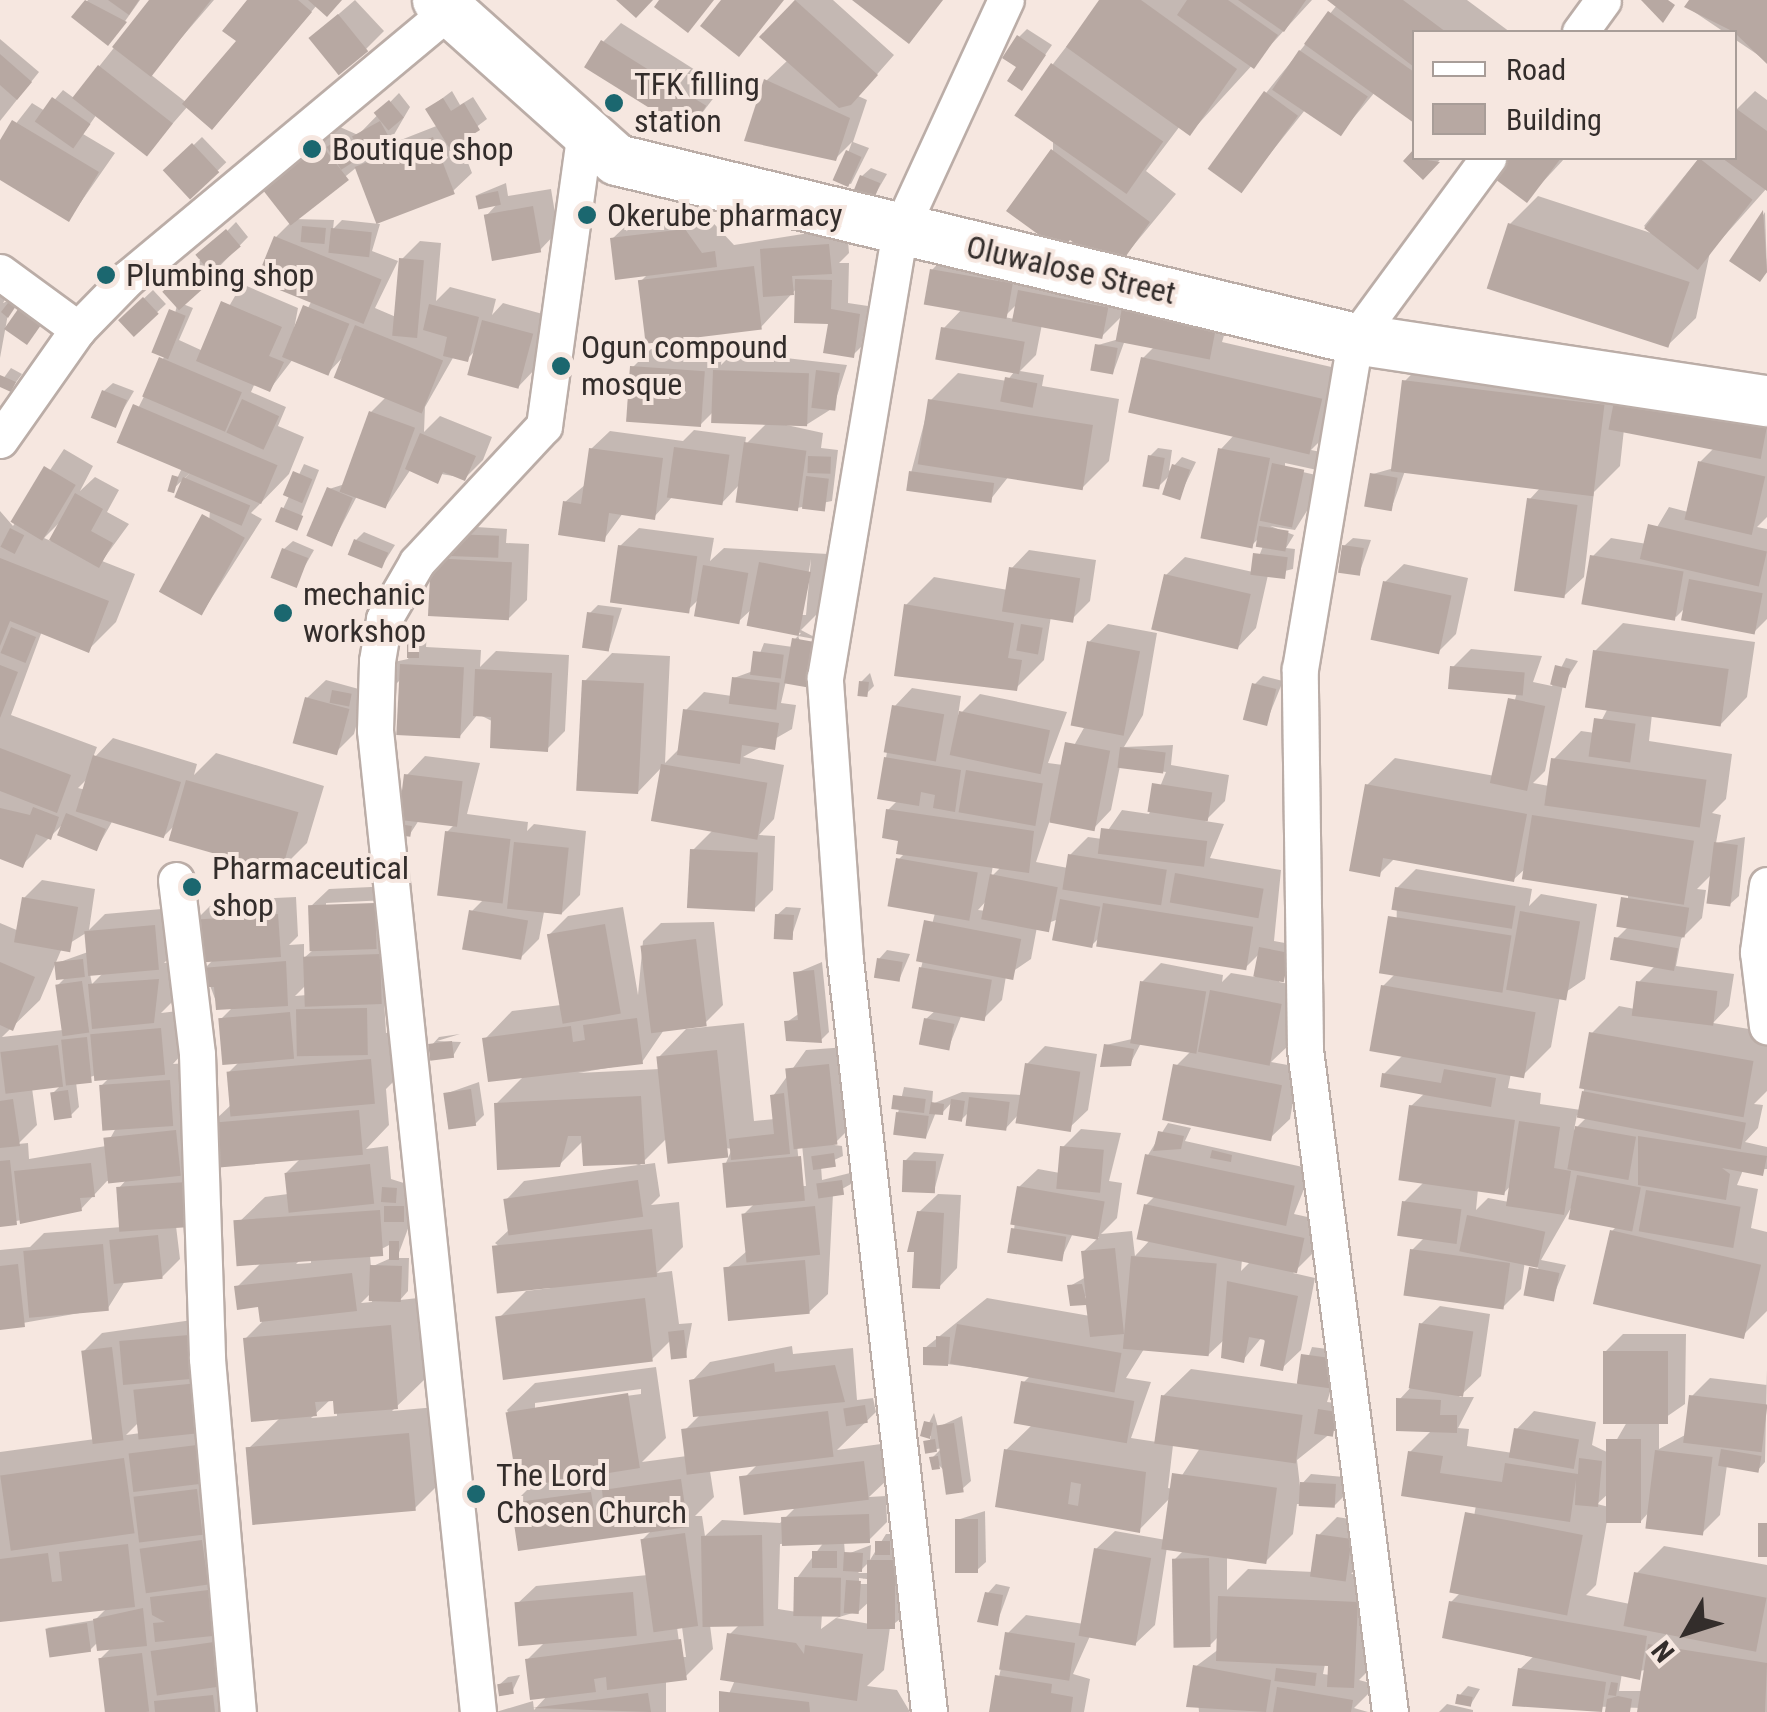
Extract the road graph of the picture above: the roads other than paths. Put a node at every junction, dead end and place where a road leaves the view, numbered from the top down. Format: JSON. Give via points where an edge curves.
{"nodes":[{"id":1,"x":1006,"y":0,"type":"edge"},
{"id":2,"x":1603,"y":0,"type":"edge"},
{"id":3,"x":442,"y":7,"type":"edge"},
{"id":4,"x":1581,"y":30,"type":"edge"},
{"id":5,"x":584,"y":136,"type":"junction"},
{"id":6,"x":1487,"y":160,"type":"edge"},
{"id":7,"x":900,"y":230,"type":"junction"},
{"id":8,"x":0,"y":272,"type":"edge"},
{"id":9,"x":78,"y":330,"type":"junction"},
{"id":10,"x":1356,"y":338,"type":"junction"},
{"id":11,"x":1767,"y":401,"type":"edge"},
{"id":12,"x":0,"y":440,"type":"edge"},
{"id":13,"x":176,"y":880,"type":"dead end"},
{"id":14,"x":1767,"y":885,"type":"edge"},
{"id":15,"x":1767,"y":1026,"type":"edge"},
{"id":16,"x":238,"y":1712,"type":"edge"},
{"id":17,"x":478,"y":1712,"type":"edge"},
{"id":18,"x":928,"y":1712,"type":"edge"},
{"id":19,"x":1390,"y":1712,"type":"edge"}],
"edges":[{"from":1,"to":7,"type":"street"},
{"from":2,"to":4,"type":"street"},
{"from":3,"to":5,"type":"street","name":"Oluwalose Street"},
{"from":3,"to":9,"type":"street"},
{"from":5,"to":7,"type":"street","name":"Oluwalose Street","via":[[617,160]]},
{"from":5,"to":17,"type":"street","via":[[544,426],[417,562],[384,620],[376,661],[375,730]]},
{"from":6,"to":10,"type":"street"},
{"from":7,"to":10,"type":"street","name":"Oluwalose Street"},
{"from":7,"to":18,"type":"street","via":[[825,678],[844,960]]},
{"from":8,"to":9,"type":"street"},
{"from":9,"to":12,"type":"street"},
{"from":10,"to":11,"type":"street","name":"Oluwalose Street"},
{"from":10,"to":19,"type":"street","via":[[1300,669],[1305,1048]]},
{"from":13,"to":16,"type":"street","via":[[197,1054],[207,1359]]},
{"from":14,"to":15,"type":"street","via":[[1758,952]]}]}
